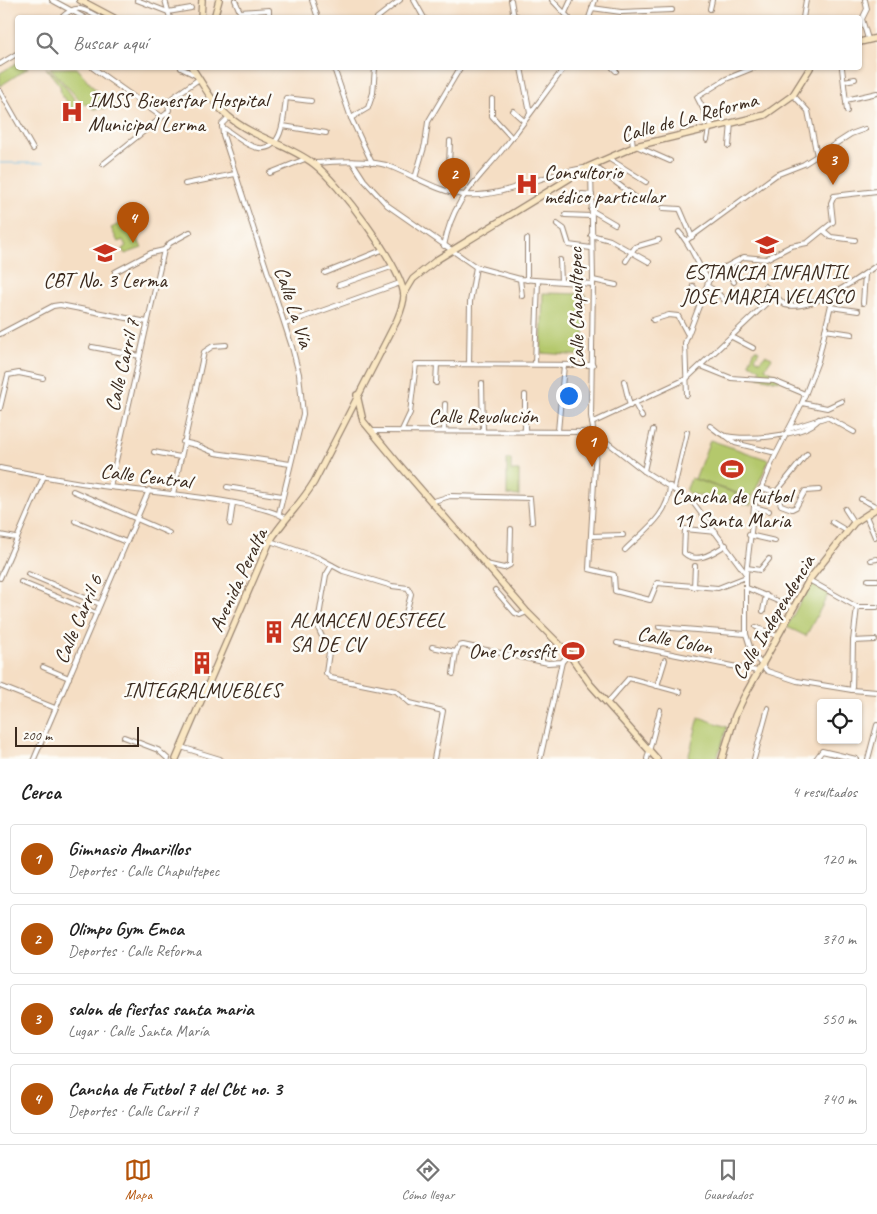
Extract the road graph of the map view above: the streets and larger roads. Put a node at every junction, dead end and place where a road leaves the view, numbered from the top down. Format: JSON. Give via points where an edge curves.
{"nodes":[{"id":1,"x":52,"y":0,"type":"edge"},
{"id":2,"x":80,"y":0,"type":"edge"},
{"id":3,"x":137,"y":0,"type":"edge"},
{"id":4,"x":164,"y":0,"type":"edge"},
{"id":5,"x":202,"y":0,"type":"edge"},
{"id":6,"x":219,"y":0,"type":"edge"},
{"id":7,"x":235,"y":0,"type":"edge"},
{"id":8,"x":312,"y":0,"type":"edge"},
{"id":9,"x":400,"y":0,"type":"edge"},
{"id":10,"x":414,"y":0,"type":"edge"},
{"id":11,"x":511,"y":0,"type":"edge"},
{"id":12,"x":552,"y":0,"type":"edge"},
{"id":13,"x":571,"y":0,"type":"edge"},
{"id":14,"x":595,"y":0,"type":"edge"},
{"id":15,"x":712,"y":0,"type":"edge"},
{"id":16,"x":806,"y":0,"type":"edge"},
{"id":17,"x":865,"y":0,"type":"edge"},
{"id":18,"x":191,"y":8,"type":"dead end"},
{"id":19,"x":592,"y":8,"type":"junction"},
{"id":20,"x":710,"y":9,"type":"dead end"},
{"id":21,"x":70,"y":10,"type":"junction"},
{"id":22,"x":672,"y":10,"type":"dead end"},
{"id":23,"x":644,"y":11,"type":"junction"},
{"id":24,"x":168,"y":12,"type":"junction"},
{"id":25,"x":64,"y":15,"type":"edge"},
{"id":26,"x":79,"y":15,"type":"edge"},
{"id":27,"x":94,"y":15,"type":"edge"},
{"id":28,"x":108,"y":15,"type":"edge"},
{"id":29,"x":169,"y":15,"type":"edge"},
{"id":30,"x":201,"y":15,"type":"edge"},
{"id":31,"x":215,"y":15,"type":"edge"},
{"id":32,"x":270,"y":15,"type":"edge"},
{"id":33,"x":317,"y":15,"type":"edge"},
{"id":34,"x":380,"y":15,"type":"edge"},
{"id":35,"x":422,"y":15,"type":"edge"},
{"id":36,"x":513,"y":15,"type":"edge"},
{"id":37,"x":566,"y":15,"type":"edge"},
{"id":38,"x":567,"y":15,"type":"edge"},
{"id":39,"x":590,"y":15,"type":"edge"},
{"id":40,"x":643,"y":15,"type":"edge"},
{"id":41,"x":804,"y":15,"type":"edge"},
{"id":42,"x":877,"y":38,"type":"edge"},
{"id":43,"x":868,"y":39,"type":"junction"},
{"id":44,"x":862,"y":41,"type":"edge"},
{"id":45,"x":15,"y":55,"type":"edge"},
{"id":46,"x":0,"y":64,"type":"edge"},
{"id":47,"x":96,"y":70,"type":"edge"},
{"id":48,"x":184,"y":70,"type":"edge"},
{"id":49,"x":193,"y":70,"type":"edge"},
{"id":50,"x":335,"y":70,"type":"edge"},
{"id":51,"x":375,"y":70,"type":"edge"},
{"id":52,"x":459,"y":70,"type":"edge"},
{"id":53,"x":521,"y":70,"type":"edge"},
{"id":54,"x":562,"y":70,"type":"edge"},
{"id":55,"x":746,"y":70,"type":"edge"},
{"id":56,"x":809,"y":70,"type":"edge"},
{"id":57,"x":842,"y":70,"type":"edge"},
{"id":58,"x":198,"y":78,"type":"junction"},
{"id":59,"x":856,"y":79,"type":"dead end"},
{"id":60,"x":844,"y":80,"type":"junction"},
{"id":61,"x":0,"y":91,"type":"edge"},
{"id":62,"x":877,"y":93,"type":"edge"},
{"id":63,"x":793,"y":96,"type":"junction"},
{"id":64,"x":492,"y":99,"type":"dead end"},
{"id":65,"x":846,"y":100,"type":"junction"},
{"id":66,"x":311,"y":101,"type":"dead end"},
{"id":67,"x":513,"y":111,"type":"dead end"},
{"id":68,"x":847,"y":111,"type":"dead end"},
{"id":69,"x":530,"y":113,"type":"junction"},
{"id":70,"x":162,"y":117,"type":"junction"},
{"id":71,"x":229,"y":117,"type":"junction"},
{"id":72,"x":351,"y":118,"type":"junction"},
{"id":73,"x":524,"y":121,"type":"junction"},
{"id":74,"x":731,"y":123,"type":"junction"},
{"id":75,"x":282,"y":126,"type":"junction"},
{"id":76,"x":222,"y":127,"type":"junction"},
{"id":77,"x":631,"y":128,"type":"dead end"},
{"id":78,"x":711,"y":128,"type":"junction"},
{"id":79,"x":865,"y":129,"type":"dead end"},
{"id":80,"x":326,"y":134,"type":"dead end"},
{"id":81,"x":512,"y":138,"type":"junction"},
{"id":82,"x":707,"y":140,"type":"dead end"},
{"id":83,"x":450,"y":141,"type":"dead end"},
{"id":84,"x":273,"y":142,"type":"junction"},
{"id":85,"x":729,"y":146,"type":"dead end"},
{"id":86,"x":634,"y":147,"type":"junction"},
{"id":87,"x":32,"y":149,"type":"dead end"},
{"id":88,"x":817,"y":156,"type":"junction"},
{"id":89,"x":608,"y":158,"type":"junction"},
{"id":90,"x":305,"y":159,"type":"junction"},
{"id":91,"x":670,"y":161,"type":"dead end"},
{"id":92,"x":313,"y":163,"type":"junction"},
{"id":93,"x":353,"y":163,"type":"junction"},
{"id":94,"x":372,"y":163,"type":"junction"},
{"id":95,"x":103,"y":164,"type":"dead end"},
{"id":96,"x":591,"y":166,"type":"junction"},
{"id":97,"x":270,"y":173,"type":"dead end"},
{"id":98,"x":235,"y":174,"type":"junction"},
{"id":99,"x":415,"y":178,"type":"junction"},
{"id":100,"x":646,"y":182,"type":"dead end"},
{"id":101,"x":185,"y":184,"type":"dead end"},
{"id":102,"x":877,"y":191,"type":"edge"},
{"id":103,"x":454,"y":192,"type":"junction"},
{"id":104,"x":582,"y":194,"type":"dead end"},
{"id":105,"x":463,"y":195,"type":"junction"},
{"id":106,"x":592,"y":195,"type":"junction"},
{"id":107,"x":643,"y":203,"type":"dead end"},
{"id":108,"x":663,"y":208,"type":"dead end"},
{"id":109,"x":591,"y":210,"type":"junction"},
{"id":110,"x":565,"y":215,"type":"dead end"},
{"id":111,"x":591,"y":216,"type":"junction"},
{"id":112,"x":556,"y":224,"type":"dead end"},
{"id":113,"x":614,"y":224,"type":"dead end"},
{"id":114,"x":824,"y":231,"type":"junction"},
{"id":115,"x":190,"y":232,"type":"dead end"},
{"id":116,"x":679,"y":232,"type":"dead end"},
{"id":117,"x":591,"y":235,"type":"junction"},
{"id":118,"x":692,"y":237,"type":"junction"},
{"id":119,"x":527,"y":239,"type":"dead end"},
{"id":120,"x":659,"y":240,"type":"dead end"},
{"id":121,"x":687,"y":240,"type":"junction"},
{"id":122,"x":854,"y":240,"type":"dead end"},
{"id":123,"x":444,"y":246,"type":"junction"},
{"id":124,"x":591,"y":248,"type":"junction"},
{"id":125,"x":164,"y":250,"type":"junction"},
{"id":126,"x":382,"y":250,"type":"junction"},
{"id":127,"x":451,"y":250,"type":"junction"},
{"id":128,"x":632,"y":251,"type":"junction"},
{"id":129,"x":560,"y":260,"type":"dead end"},
{"id":130,"x":626,"y":261,"type":"dead end"},
{"id":131,"x":648,"y":262,"type":"dead end"},
{"id":132,"x":877,"y":265,"type":"edge"},
{"id":133,"x":392,"y":267,"type":"junction"},
{"id":134,"x":476,"y":267,"type":"junction"},
{"id":135,"x":724,"y":267,"type":"junction"},
{"id":136,"x":115,"y":272,"type":"dead end"},
{"id":137,"x":325,"y":273,"type":"dead end"},
{"id":138,"x":865,"y":274,"type":"junction"},
{"id":139,"x":520,"y":279,"type":"junction"},
{"id":140,"x":528,"y":280,"type":"junction"},
{"id":141,"x":709,"y":280,"type":"junction"},
{"id":142,"x":538,"y":281,"type":"junction"},
{"id":143,"x":560,"y":282,"type":"junction"},
{"id":144,"x":593,"y":282,"type":"junction"},
{"id":145,"x":734,"y":282,"type":"dead end"},
{"id":146,"x":400,"y":283,"type":"junction"},
{"id":147,"x":339,"y":285,"type":"dead end"},
{"id":148,"x":616,"y":285,"type":"dead end"},
{"id":149,"x":693,"y":286,"type":"dead end"},
{"id":150,"x":707,"y":286,"type":"junction"},
{"id":151,"x":765,"y":286,"type":"dead end"},
{"id":152,"x":404,"y":294,"type":"junction"},
{"id":153,"x":522,"y":296,"type":"dead end"},
{"id":154,"x":774,"y":296,"type":"junction"},
{"id":155,"x":833,"y":296,"type":"junction"},
{"id":156,"x":702,"y":298,"type":"junction"},
{"id":157,"x":725,"y":301,"type":"dead end"},
{"id":158,"x":863,"y":303,"type":"dead end"},
{"id":159,"x":831,"y":307,"type":"junction"},
{"id":160,"x":858,"y":311,"type":"dead end"},
{"id":161,"x":653,"y":320,"type":"dead end"},
{"id":162,"x":147,"y":322,"type":"junction"},
{"id":163,"x":285,"y":324,"type":"junction"},
{"id":164,"x":825,"y":330,"type":"junction"},
{"id":165,"x":687,"y":333,"type":"junction"},
{"id":166,"x":0,"y":334,"type":"edge"},
{"id":167,"x":852,"y":334,"type":"dead end"},
{"id":168,"x":732,"y":337,"type":"junction"},
{"id":169,"x":226,"y":345,"type":"dead end"},
{"id":170,"x":92,"y":347,"type":"dead end"},
{"id":171,"x":753,"y":348,"type":"dead end"},
{"id":172,"x":140,"y":356,"type":"junction"},
{"id":173,"x":437,"y":364,"type":"junction"},
{"id":174,"x":469,"y":364,"type":"junction"},
{"id":175,"x":535,"y":364,"type":"junction"},
{"id":176,"x":564,"y":365,"type":"junction"},
{"id":177,"x":593,"y":365,"type":"junction"},
{"id":178,"x":701,"y":366,"type":"junction"},
{"id":179,"x":43,"y":378,"type":"dead end"},
{"id":180,"x":686,"y":379,"type":"junction"},
{"id":181,"x":624,"y":381,"type":"dead end"},
{"id":182,"x":436,"y":383,"type":"dead end"},
{"id":183,"x":482,"y":383,"type":"dead end"},
{"id":184,"x":2,"y":392,"type":"edge"},
{"id":185,"x":805,"y":394,"type":"junction"},
{"id":186,"x":525,"y":395,"type":"dead end"},
{"id":187,"x":687,"y":395,"type":"dead end"},
{"id":188,"x":357,"y":396,"type":"junction"},
{"id":189,"x":842,"y":401,"type":"dead end"},
{"id":190,"x":802,"y":403,"type":"junction"},
{"id":191,"x":444,"y":404,"type":"dead end"},
{"id":192,"x":632,"y":405,"type":"junction"},
{"id":193,"x":0,"y":408,"type":"edge"},
{"id":194,"x":642,"y":417,"type":"dead end"},
{"id":195,"x":819,"y":419,"type":"junction"},
{"id":196,"x":592,"y":423,"type":"junction"},
{"id":197,"x":710,"y":426,"type":"dead end"},
{"id":198,"x":789,"y":429,"type":"junction"},
{"id":199,"x":402,"y":430,"type":"junction"},
{"id":200,"x":444,"y":430,"type":"junction"},
{"id":201,"x":483,"y":430,"type":"junction"},
{"id":202,"x":525,"y":430,"type":"junction"},
{"id":203,"x":653,"y":430,"type":"dead end"},
{"id":204,"x":371,"y":431,"type":"junction"},
{"id":205,"x":558,"y":431,"type":"junction"},
{"id":206,"x":594,"y":432,"type":"junction"},
{"id":207,"x":687,"y":432,"type":"dead end"},
{"id":208,"x":854,"y":432,"type":"dead end"},
{"id":209,"x":786,"y":434,"type":"junction"},
{"id":210,"x":726,"y":436,"type":"junction"},
{"id":211,"x":183,"y":442,"type":"junction"},
{"id":212,"x":154,"y":452,"type":"dead end"},
{"id":213,"x":776,"y":453,"type":"junction"},
{"id":214,"x":807,"y":454,"type":"dead end"},
{"id":215,"x":180,"y":456,"type":"junction"},
{"id":216,"x":290,"y":464,"type":"junction"},
{"id":217,"x":0,"y":468,"type":"edge"},
{"id":218,"x":644,"y":471,"type":"junction"},
{"id":219,"x":44,"y":476,"type":"junction"},
{"id":220,"x":110,"y":487,"type":"junction"},
{"id":221,"x":227,"y":487,"type":"dead end"},
{"id":222,"x":672,"y":487,"type":"junction"},
{"id":223,"x":761,"y":488,"type":"junction"},
{"id":224,"x":149,"y":490,"type":"junction"},
{"id":225,"x":819,"y":490,"type":"dead end"},
{"id":226,"x":73,"y":491,"type":"dead end"},
{"id":227,"x":776,"y":492,"type":"junction"},
{"id":228,"x":173,"y":494,"type":"junction"},
{"id":229,"x":282,"y":496,"type":"junction"},
{"id":230,"x":861,"y":499,"type":"dead end"},
{"id":231,"x":431,"y":502,"type":"junction"},
{"id":232,"x":233,"y":503,"type":"junction"},
{"id":233,"x":754,"y":507,"type":"junction"},
{"id":234,"x":877,"y":507,"type":"edge"},
{"id":235,"x":845,"y":509,"type":"dead end"},
{"id":236,"x":769,"y":511,"type":"dead end"},
{"id":237,"x":279,"y":513,"type":"junction"},
{"id":238,"x":866,"y":516,"type":"junction"},
{"id":239,"x":137,"y":517,"type":"junction"},
{"id":240,"x":286,"y":519,"type":"junction"},
{"id":241,"x":751,"y":520,"type":"junction"},
{"id":242,"x":75,"y":521,"type":"dead end"},
{"id":243,"x":532,"y":522,"type":"dead end"},
{"id":244,"x":832,"y":522,"type":"dead end"},
{"id":245,"x":230,"y":524,"type":"dead end"},
{"id":246,"x":854,"y":524,"type":"junction"},
{"id":247,"x":768,"y":525,"type":"dead end"},
{"id":248,"x":511,"y":529,"type":"dead end"},
{"id":249,"x":847,"y":531,"type":"junction"},
{"id":250,"x":716,"y":532,"type":"junction"},
{"id":251,"x":169,"y":533,"type":"dead end"},
{"id":252,"x":0,"y":535,"type":"edge"},
{"id":253,"x":622,"y":535,"type":"dead end"},
{"id":254,"x":749,"y":535,"type":"junction"},
{"id":255,"x":592,"y":536,"type":"junction"},
{"id":256,"x":875,"y":537,"type":"dead end"},
{"id":257,"x":16,"y":538,"type":"junction"},
{"id":258,"x":270,"y":541,"type":"junction"},
{"id":259,"x":776,"y":541,"type":"dead end"},
{"id":260,"x":126,"y":542,"type":"junction"},
{"id":261,"x":726,"y":545,"type":"junction"},
{"id":262,"x":625,"y":550,"type":"dead end"},
{"id":263,"x":769,"y":559,"type":"dead end"},
{"id":264,"x":877,"y":559,"type":"edge"},
{"id":265,"x":871,"y":560,"type":"dead end"},
{"id":266,"x":484,"y":564,"type":"junction"},
{"id":267,"x":332,"y":565,"type":"junction"},
{"id":268,"x":695,"y":566,"type":"dead end"},
{"id":269,"x":747,"y":568,"type":"junction"},
{"id":270,"x":28,"y":574,"type":"dead end"},
{"id":271,"x":746,"y":576,"type":"junction"},
{"id":272,"x":0,"y":578,"type":"edge"},
{"id":273,"x":809,"y":580,"type":"junction"},
{"id":274,"x":868,"y":580,"type":"dead end"},
{"id":275,"x":877,"y":580,"type":"edge"},
{"id":276,"x":21,"y":582,"type":"dead end"},
{"id":277,"x":694,"y":587,"type":"junction"},
{"id":278,"x":747,"y":588,"type":"junction"},
{"id":279,"x":495,"y":590,"type":"dead end"},
{"id":280,"x":766,"y":595,"type":"junction"},
{"id":281,"x":100,"y":604,"type":"junction"},
{"id":282,"x":792,"y":607,"type":"junction"},
{"id":283,"x":857,"y":607,"type":"junction"},
{"id":284,"x":877,"y":607,"type":"edge"},
{"id":285,"x":763,"y":611,"type":"dead end"},
{"id":286,"x":527,"y":612,"type":"junction"},
{"id":287,"x":96,"y":613,"type":"junction"},
{"id":288,"x":405,"y":617,"type":"dead end"},
{"id":289,"x":659,"y":626,"type":"dead end"},
{"id":290,"x":756,"y":627,"type":"dead end"},
{"id":291,"x":746,"y":634,"type":"junction"},
{"id":292,"x":777,"y":636,"type":"junction"},
{"id":293,"x":875,"y":640,"type":"dead end"},
{"id":294,"x":853,"y":641,"type":"junction"},
{"id":295,"x":617,"y":643,"type":"dead end"},
{"id":296,"x":432,"y":647,"type":"dead end"},
{"id":297,"x":456,"y":652,"type":"junction"},
{"id":298,"x":569,"y":654,"type":"junction"},
{"id":299,"x":665,"y":660,"type":"dead end"},
{"id":300,"x":562,"y":662,"type":"junction"},
{"id":301,"x":761,"y":665,"type":"junction"},
{"id":302,"x":43,"y":667,"type":"dead end"},
{"id":303,"x":757,"y":671,"type":"junction"},
{"id":304,"x":452,"y":674,"type":"dead end"},
{"id":305,"x":69,"y":678,"type":"junction"},
{"id":306,"x":0,"y":686,"type":"edge"},
{"id":307,"x":657,"y":686,"type":"junction"},
{"id":308,"x":852,"y":690,"type":"junction"},
{"id":309,"x":680,"y":692,"type":"dead end"},
{"id":310,"x":877,"y":692,"type":"edge"},
{"id":311,"x":607,"y":703,"type":"junction"},
{"id":312,"x":56,"y":708,"type":"junction"},
{"id":313,"x":768,"y":708,"type":"dead end"},
{"id":314,"x":660,"y":710,"type":"dead end"},
{"id":315,"x":877,"y":725,"type":"edge"},
{"id":316,"x":124,"y":737,"type":"dead end"},
{"id":317,"x":181,"y":747,"type":"junction"},
{"id":318,"x":649,"y":750,"type":"junction"},
{"id":319,"x":34,"y":759,"type":"edge"},
{"id":320,"x":168,"y":759,"type":"edge"},
{"id":321,"x":176,"y":759,"type":"edge"},
{"id":322,"x":220,"y":759,"type":"edge"},
{"id":323,"x":434,"y":759,"type":"edge"},
{"id":324,"x":540,"y":759,"type":"edge"},
{"id":325,"x":647,"y":759,"type":"edge"},
{"id":326,"x":656,"y":759,"type":"edge"},
{"id":327,"x":722,"y":759,"type":"edge"},
{"id":328,"x":754,"y":759,"type":"edge"},
{"id":329,"x":816,"y":759,"type":"edge"},
{"id":330,"x":856,"y":759,"type":"edge"},
{"id":331,"x":868,"y":759,"type":"edge"}],
"edges":[{"from":1,"to":21,"type":"street"},
{"from":2,"to":28,"type":"street"},
{"from":3,"to":24,"type":"street"},
{"from":4,"to":24,"type":"street"},
{"from":5,"to":30,"type":"street"},
{"from":6,"to":31,"type":"street"},
{"from":7,"to":32,"type":"street","via":[[240,12],[269,10]]},
{"from":8,"to":33,"type":"street"},
{"from":9,"to":34,"type":"street"},
{"from":10,"to":35,"type":"street"},
{"from":11,"to":36,"type":"street"},
{"from":12,"to":37,"type":"street"},
{"from":13,"to":38,"type":"street"},
{"from":14,"to":19,"type":"street"},
{"from":15,"to":20,"type":"street"},
{"from":16,"to":41,"type":"street"},
{"from":17,"to":43,"type":"street","via":[[862,19]]},
{"from":18,"to":24,"type":"street"},
{"from":19,"to":23,"type":"street"},
{"from":19,"to":39,"type":"street"},
{"from":21,"to":25,"type":"street"},
{"from":21,"to":26,"type":"street"},
{"from":21,"to":27,"type":"street","via":[[79,8]]},
{"from":22,"to":23,"type":"street"},
{"from":23,"to":40,"type":"street"},
{"from":24,"to":29,"type":"street"},
{"from":42,"to":43,"type":"street"},
{"from":43,"to":44,"type":"street"},
{"from":45,"to":46,"type":"street"},
{"from":47,"to":70,"type":"street"},
{"from":48,"to":58,"type":"street"},
{"from":49,"to":58,"type":"street"},
{"from":50,"to":72,"type":"street"},
{"from":51,"to":72,"type":"street","via":[[368,108]]},
{"from":52,"to":99,"type":"street","via":[[428,122]]},
{"from":53,"to":69,"type":"street"},
{"from":54,"to":69,"type":"street"},
{"from":55,"to":78,"type":"street","via":[[697,97]]},
{"from":56,"to":63,"type":"street","name":"Calle de La Reforma"},
{"from":57,"to":60,"type":"street"},
{"from":58,"to":70,"type":"street","via":[[168,102],[169,110]]},
{"from":58,"to":71,"type":"street"},
{"from":59,"to":60,"type":"street"},
{"from":60,"to":65,"type":"street"},
{"from":61,"to":87,"type":"street"},
{"from":62,"to":65,"type":"street"},
{"from":63,"to":74,"type":"street","name":"Calle de La Reforma","via":[[765,115]]},
{"from":63,"to":88,"type":"street","via":[[808,111]]},
{"from":64,"to":81,"type":"street","via":[[492,116]]},
{"from":65,"to":68,"type":"street"},
{"from":66,"to":75,"type":"street","via":[[286,98]]},
{"from":67,"to":73,"type":"street"},
{"from":69,"to":73,"type":"street"},
{"from":70,"to":95,"type":"street"},
{"from":71,"to":76,"type":"street"},
{"from":71,"to":84,"type":"street"},
{"from":72,"to":94,"type":"street"},
{"from":73,"to":81,"type":"street"},
{"from":74,"to":78,"type":"street","name":"Calle de La Reforma"},
{"from":74,"to":85,"type":"street"},
{"from":75,"to":80,"type":"street"},
{"from":75,"to":84,"type":"street"},
{"from":76,"to":84,"type":"street","via":[[259,148]]},
{"from":76,"to":98,"type":"street","name":"Calle La Vía"},
{"from":77,"to":86,"type":"street"},
{"from":78,"to":82,"type":"street"},
{"from":78,"to":86,"type":"street","name":"Calle de La Reforma"},
{"from":79,"to":88,"type":"street","via":[[851,134]]},
{"from":81,"to":105,"type":"street"},
{"from":83,"to":103,"type":"street","via":[[449,166]]},
{"from":84,"to":90,"type":"street"},
{"from":86,"to":89,"type":"street","name":"Calle de La Reforma"},
{"from":86,"to":91,"type":"street"},
{"from":88,"to":118,"type":"street","via":[[776,175]]},
{"from":89,"to":96,"type":"street","name":"Calle de La Reforma"},
{"from":89,"to":100,"type":"street"},
{"from":90,"to":92,"type":"street"},
{"from":90,"to":97,"type":"street"},
{"from":92,"to":93,"type":"street"},
{"from":92,"to":126,"type":"street","via":[[348,199]]},
{"from":93,"to":94,"type":"street"},
{"from":93,"to":123,"type":"street","via":[[387,205]]},
{"from":94,"to":99,"type":"street"},
{"from":96,"to":105,"type":"street","via":[[478,195]]},
{"from":96,"to":106,"type":"street","name":"Calle Chapultepec"},
{"from":96,"to":107,"type":"street"},
{"from":96,"to":127,"type":"street","name":"Calle de La Reforma"},
{"from":98,"to":101,"type":"street"},
{"from":98,"to":163,"type":"street","name":"Calle La Vía"},
{"from":99,"to":103,"type":"street"},
{"from":102,"to":114,"type":"street","via":[[834,196],[831,203],[833,222]]},
{"from":103,"to":105,"type":"street"},
{"from":104,"to":106,"type":"street"},
{"from":105,"to":123,"type":"street","via":[[452,215]]},
{"from":106,"to":109,"type":"street","name":"Calle Chapultepec"},
{"from":108,"to":118,"type":"street","via":[[680,209]]},
{"from":109,"to":111,"type":"street","name":"Calle Chapultepec"},
{"from":109,"to":113,"type":"street"},
{"from":110,"to":111,"type":"street"},
{"from":111,"to":117,"type":"street","name":"Calle Chapultepec"},
{"from":112,"to":124,"type":"street","via":[[564,230],[569,245]]},
{"from":114,"to":122,"type":"street","via":[[831,237]]},
{"from":114,"to":135,"type":"street","via":[[807,243],[790,246],[766,259],[744,257]]},
{"from":115,"to":125,"type":"street"},
{"from":116,"to":121,"type":"street"},
{"from":117,"to":124,"type":"street","name":"Calle Chapultepec"},
{"from":117,"to":128,"type":"street"},
{"from":118,"to":121,"type":"street"},
{"from":119,"to":140,"type":"street"},
{"from":120,"to":128,"type":"street","via":[[640,245]]},
{"from":121,"to":141,"type":"street"},
{"from":123,"to":127,"type":"street"},
{"from":124,"to":144,"type":"street","name":"Calle Chapultepec"},
{"from":125,"to":136,"type":"street","via":[[150,253]]},
{"from":125,"to":162,"type":"street","name":"Calle Carril 7"},
{"from":126,"to":133,"type":"street"},
{"from":126,"to":137,"type":"street"},
{"from":127,"to":134,"type":"street"},
{"from":127,"to":152,"type":"street","name":"Calle de La Reforma","via":[[420,273]]},
{"from":128,"to":130,"type":"street"},
{"from":128,"to":131,"type":"street"},
{"from":129,"to":143,"type":"street"},
{"from":132,"to":138,"type":"street"},
{"from":133,"to":146,"type":"street"},
{"from":133,"to":147,"type":"street"},
{"from":134,"to":139,"type":"street"},
{"from":134,"to":174,"type":"street","via":[[470,302]]},
{"from":135,"to":141,"type":"street"},
{"from":135,"to":145,"type":"street"},
{"from":138,"to":155,"type":"street"},
{"from":138,"to":158,"type":"street"},
{"from":139,"to":140,"type":"street"},
{"from":139,"to":153,"type":"street"},
{"from":140,"to":142,"type":"street"},
{"from":141,"to":150,"type":"street"},
{"from":142,"to":143,"type":"street"},
{"from":142,"to":175,"type":"street"},
{"from":143,"to":144,"type":"street"},
{"from":144,"to":148,"type":"street"},
{"from":144,"to":177,"type":"street","name":"Calle Chapultepec"},
{"from":146,"to":152,"type":"street"},
{"from":146,"to":163,"type":"street"},
{"from":149,"to":156,"type":"street"},
{"from":150,"to":156,"type":"street"},
{"from":150,"to":157,"type":"street"},
{"from":151,"to":154,"type":"street"},
{"from":152,"to":188,"type":"street","name":"Avenida Peralta","via":[[397,320]]},
{"from":154,"to":155,"type":"street","via":[[791,306]]},
{"from":154,"to":168,"type":"street"},
{"from":155,"to":159,"type":"street"},
{"from":156,"to":165,"type":"street"},
{"from":159,"to":160,"type":"street"},
{"from":159,"to":164,"type":"street"},
{"from":161,"to":165,"type":"street","via":[[678,316]]},
{"from":162,"to":166,"type":"street","via":[[60,305],[52,306]]},
{"from":162,"to":172,"type":"street","name":"Calle Carril 7"},
{"from":163,"to":216,"type":"street","name":"Calle La Vía","via":[[302,397],[300,432]]},
{"from":164,"to":167,"type":"street"},
{"from":164,"to":185,"type":"street","via":[[818,361]]},
{"from":165,"to":180,"type":"street"},
{"from":168,"to":171,"type":"street"},
{"from":168,"to":178,"type":"street"},
{"from":169,"to":211,"type":"street","via":[[213,346],[204,352]]},
{"from":170,"to":172,"type":"street"},
{"from":172,"to":220,"type":"street","name":"Calle Carril 7"},
{"from":173,"to":174,"type":"street"},
{"from":173,"to":182,"type":"street"},
{"from":173,"to":199,"type":"street","via":[[416,364],[410,413]]},
{"from":174,"to":175,"type":"street"},
{"from":175,"to":176,"type":"street"},
{"from":176,"to":177,"type":"street"},
{"from":176,"to":205,"type":"street"},
{"from":177,"to":196,"type":"street","name":"Calle Chapultepec"},
{"from":178,"to":180,"type":"street"},
{"from":178,"to":185,"type":"street","via":[[731,378],[774,381]]},
{"from":179,"to":184,"type":"street","via":[[10,374]]},
{"from":180,"to":187,"type":"street"},
{"from":180,"to":192,"type":"street"},
{"from":181,"to":192,"type":"street"},
{"from":183,"to":201,"type":"street"},
{"from":184,"to":193,"type":"street"},
{"from":185,"to":190,"type":"street"},
{"from":186,"to":202,"type":"street"},
{"from":188,"to":204,"type":"street","via":[[360,414]]},
{"from":188,"to":240,"type":"street","name":"Avenida Peralta","via":[[314,482]]},
{"from":189,"to":190,"type":"street","via":[[827,408]]},
{"from":190,"to":198,"type":"street"},
{"from":191,"to":200,"type":"street"},
{"from":192,"to":194,"type":"street"},
{"from":192,"to":196,"type":"street"},
{"from":195,"to":198,"type":"street"},
{"from":195,"to":208,"type":"street","via":[[832,418]]},
{"from":195,"to":209,"type":"street"},
{"from":196,"to":206,"type":"street","name":"Calle Chapultepec"},
{"from":197,"to":210,"type":"street"},
{"from":198,"to":209,"type":"street"},
{"from":199,"to":200,"type":"street","name":"Calle Revolución"},
{"from":199,"to":204,"type":"street","name":"Calle Revolución"},
{"from":200,"to":201,"type":"street","name":"Calle Revolución"},
{"from":201,"to":202,"type":"street","name":"Calle Revolución"},
{"from":202,"to":205,"type":"street","name":"Calle Revolución"},
{"from":203,"to":218,"type":"street"},
{"from":204,"to":231,"type":"street"},
{"from":205,"to":206,"type":"street","name":"Calle Revolución"},
{"from":206,"to":218,"type":"street"},
{"from":206,"to":255,"type":"street","name":"Calle Chapultepec"},
{"from":207,"to":222,"type":"street"},
{"from":209,"to":210,"type":"street"},
{"from":209,"to":213,"type":"street"},
{"from":210,"to":213,"type":"street","via":[[735,443]]},
{"from":211,"to":215,"type":"street"},
{"from":211,"to":216,"type":"street","via":[[215,453]]},
{"from":212,"to":215,"type":"street"},
{"from":213,"to":223,"type":"street"},
{"from":214,"to":227,"type":"street"},
{"from":215,"to":228,"type":"street"},
{"from":216,"to":229,"type":"street","name":"Calle La Vía"},
{"from":217,"to":219,"type":"street","name":"Calle Central"},
{"from":218,"to":222,"type":"street"},
{"from":219,"to":220,"type":"street","name":"Calle Central"},
{"from":219,"to":257,"type":"street"},
{"from":220,"to":224,"type":"street","name":"Calle Central"},
{"from":221,"to":229,"type":"street"},
{"from":222,"to":250,"type":"street","via":[[696,505]]},
{"from":222,"to":262,"type":"street","via":[[663,513]]},
{"from":223,"to":227,"type":"street"},
{"from":223,"to":233,"type":"street"},
{"from":224,"to":228,"type":"street","name":"Calle Central"},
{"from":224,"to":239,"type":"street","name":"Calle Carril 6"},
{"from":225,"to":227,"type":"street","via":[[805,490],[792,509],[782,504]]},
{"from":226,"to":239,"type":"street"},
{"from":228,"to":232,"type":"street","name":"Calle Central"},
{"from":229,"to":237,"type":"street","name":"Calle La Vía"},
{"from":230,"to":234,"type":"street"},
{"from":231,"to":243,"type":"street","via":[[450,496],[530,498]]},
{"from":231,"to":266,"type":"street"},
{"from":232,"to":237,"type":"street","name":"Calle Central"},
{"from":232,"to":245,"type":"street"},
{"from":233,"to":236,"type":"street"},
{"from":233,"to":241,"type":"street"},
{"from":234,"to":238,"type":"street","name":"Calle Independencia"},
{"from":235,"to":246,"type":"street"},
{"from":237,"to":240,"type":"street","name":"Calle Central"},
{"from":238,"to":246,"type":"street","name":"Calle Independencia"},
{"from":238,"to":256,"type":"street"},
{"from":239,"to":251,"type":"street"},
{"from":239,"to":260,"type":"street","name":"Calle Carril 6"},
{"from":240,"to":258,"type":"street","name":"Avenida Peralta"},
{"from":241,"to":247,"type":"street"},
{"from":241,"to":254,"type":"street"},
{"from":242,"to":260,"type":"street"},
{"from":244,"to":249,"type":"street"},
{"from":246,"to":249,"type":"street","name":"Calle Independencia"},
{"from":248,"to":266,"type":"street","via":[[510,565],[504,568]]},
{"from":249,"to":273,"type":"street","name":"Calle Independencia"},
{"from":250,"to":261,"type":"street"},
{"from":250,"to":261,"type":"street","via":[[685,530],[684,553],[690,557],[702,557]]},
{"from":252,"to":257,"type":"street"},
{"from":253,"to":255,"type":"street"},
{"from":254,"to":259,"type":"street"},
{"from":254,"to":269,"type":"street"},
{"from":255,"to":277,"type":"street","name":"Calle Chapultepec","via":[[589,569],[614,574],[615,590],[650,600],[657,583]]},
{"from":257,"to":272,"type":"street"},
{"from":258,"to":267,"type":"street"},
{"from":258,"to":317,"type":"street","name":"Avenida Peralta"},
{"from":260,"to":281,"type":"street","name":"Calle Carril 6"},
{"from":261,"to":271,"type":"street"},
{"from":263,"to":269,"type":"street","via":[[760,570]]},
{"from":264,"to":265,"type":"street"},
{"from":266,"to":286,"type":"street"},
{"from":267,"to":288,"type":"street","via":[[350,574],[408,588],[411,594]]},
{"from":267,"to":323,"type":"street","via":[[326,575],[318,622],[329,652],[326,673],[331,678],[398,691],[410,703],[443,712]]},
{"from":268,"to":277,"type":"street"},
{"from":269,"to":271,"type":"street"},
{"from":270,"to":281,"type":"street"},
{"from":271,"to":277,"type":"street","via":[[718,588]]},
{"from":271,"to":278,"type":"street"},
{"from":273,"to":282,"type":"street","name":"Calle Independencia"},
{"from":273,"to":283,"type":"street"},
{"from":274,"to":275,"type":"street"},
{"from":276,"to":287,"type":"street"},
{"from":278,"to":280,"type":"street"},
{"from":278,"to":291,"type":"street"},
{"from":279,"to":286,"type":"street","via":[[515,613]]},
{"from":280,"to":282,"type":"street"},
{"from":280,"to":285,"type":"street"},
{"from":281,"to":287,"type":"street","name":"Calle Carril 6"},
{"from":282,"to":292,"type":"street","name":"Calle Independencia"},
{"from":283,"to":284,"type":"street"},
{"from":283,"to":294,"type":"street"},
{"from":286,"to":298,"type":"street"},
{"from":287,"to":305,"type":"street","name":"Calle Carril 6"},
{"from":289,"to":291,"type":"street"},
{"from":290,"to":292,"type":"street"},
{"from":291,"to":301,"type":"street","via":[[752,653]]},
{"from":292,"to":301,"type":"street","name":"Calle Independencia"},
{"from":293,"to":294,"type":"street"},
{"from":294,"to":308,"type":"street"},
{"from":295,"to":303,"type":"street","name":"Calle Colon"},
{"from":296,"to":297,"type":"street"},
{"from":297,"to":300,"type":"street","via":[[463,645],[548,663]]},
{"from":297,"to":304,"type":"street"},
{"from":298,"to":300,"type":"street"},
{"from":298,"to":311,"type":"street"},
{"from":299,"to":307,"type":"street"},
{"from":300,"to":324,"type":"street"},
{"from":301,"to":303,"type":"street","name":"Calle Independencia"},
{"from":301,"to":308,"type":"street","via":[[767,671],[797,681]]},
{"from":302,"to":305,"type":"street"},
{"from":303,"to":327,"type":"street","name":"Calle Independencia","via":[[735,716]]},
{"from":305,"to":312,"type":"street","name":"Calle Carril 6"},
{"from":306,"to":312,"type":"street"},
{"from":307,"to":309,"type":"street"},
{"from":307,"to":311,"type":"street","via":[[629,678]]},
{"from":308,"to":310,"type":"street"},
{"from":311,"to":318,"type":"street"},
{"from":312,"to":319,"type":"street","name":"Calle Carril 6"},
{"from":313,"to":328,"type":"street"},
{"from":314,"to":318,"type":"street"},
{"from":315,"to":331,"type":"street"},
{"from":316,"to":320,"type":"street","via":[[158,750]]},
{"from":317,"to":321,"type":"street","name":"Avenida Peralta"},
{"from":317,"to":322,"type":"street"},
{"from":318,"to":325,"type":"street"},
{"from":318,"to":326,"type":"street"},
{"from":329,"to":330,"type":"street","via":[[822,751]]}]}
